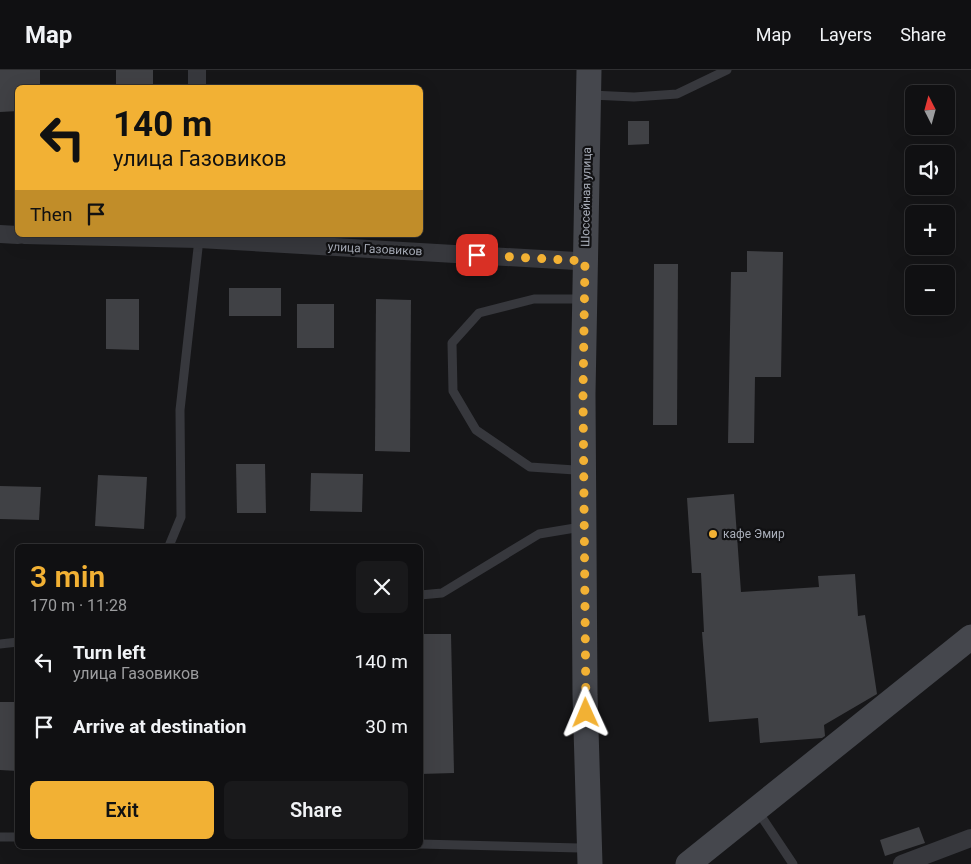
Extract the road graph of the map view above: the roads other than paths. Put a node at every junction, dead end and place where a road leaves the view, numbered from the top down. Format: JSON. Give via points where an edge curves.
{"nodes":[{"id":1,"x":197,"y":70,"type":"edge"},
{"id":2,"x":580,"y":70,"type":"edge"},
{"id":3,"x":589,"y":70,"type":"edge"},
{"id":4,"x":727,"y":70,"type":"edge"},
{"id":5,"x":197,"y":85,"type":"edge"},
{"id":6,"x":588,"y":95,"type":"junction"},
{"id":7,"x":0,"y":234,"type":"edge"},
{"id":8,"x":15,"y":235,"type":"edge"},
{"id":9,"x":199,"y":237,"type":"edge"},
{"id":10,"x":580,"y":261,"type":"junction"},
{"id":11,"x":576,"y":299,"type":"junction"},
{"id":12,"x":574,"y":470,"type":"junction"},
{"id":13,"x":575,"y":528,"type":"junction"},
{"id":14,"x":170,"y":544,"type":"edge"},
{"id":15,"x":423,"y":595,"type":"edge"},
{"id":16,"x":971,"y":637,"type":"edge"},
{"id":17,"x":15,"y":642,"type":"edge"},
{"id":18,"x":0,"y":644,"type":"edge"},
{"id":19,"x":757,"y":810,"type":"junction"},
{"id":20,"x":0,"y":837,"type":"edge"},
{"id":21,"x":15,"y":838,"type":"edge"},
{"id":22,"x":971,"y":838,"type":"edge"},
{"id":23,"x":423,"y":844,"type":"edge"},
{"id":24,"x":583,"y":859,"type":"edge"},
{"id":25,"x":688,"y":864,"type":"edge"},
{"id":26,"x":793,"y":864,"type":"edge"},
{"id":27,"x":902,"y":864,"type":"edge"}],
"edges":[{"from":1,"to":5,"type":"street"},
{"from":2,"to":10,"type":"main road","name":"Шоссейная улица"},
{"from":3,"to":6,"type":"main road","name":"Шоссейная улица"},
{"from":4,"to":6,"type":"lane","via":[[677,94]]},
{"from":6,"to":10,"type":"main road","name":"Шоссейная улица"},
{"from":7,"to":8,"type":"street"},
{"from":9,"to":10,"type":"street","name":"улица Газовиков"},
{"from":9,"to":14,"type":"lane","via":[[180,410],[182,517]]},
{"from":10,"to":11,"type":"main road","name":"Шоссейная улица"},
{"from":10,"to":24,"type":"main road","name":"Шоссейная улица","via":[[585,686]]},
{"from":11,"to":12,"type":"main road","name":"Шоссейная улица"},
{"from":11,"to":12,"type":"lane","via":[[534,299],[480,313],[452,343],[452,390],[476,430],[530,467]]},
{"from":12,"to":13,"type":"main road","name":"Шоссейная улица"},
{"from":13,"to":15,"type":"lane","via":[[539,534],[442,593]]},
{"from":13,"to":24,"type":"main road","name":"Шоссейная улица"},
{"from":16,"to":19,"type":"main road"},
{"from":17,"to":18,"type":"lane"},
{"from":19,"to":25,"type":"main road"},
{"from":19,"to":26,"type":"lane"},
{"from":20,"to":21,"type":"lane"},
{"from":22,"to":27,"type":"street"},
{"from":23,"to":24,"type":"lane"}]}
